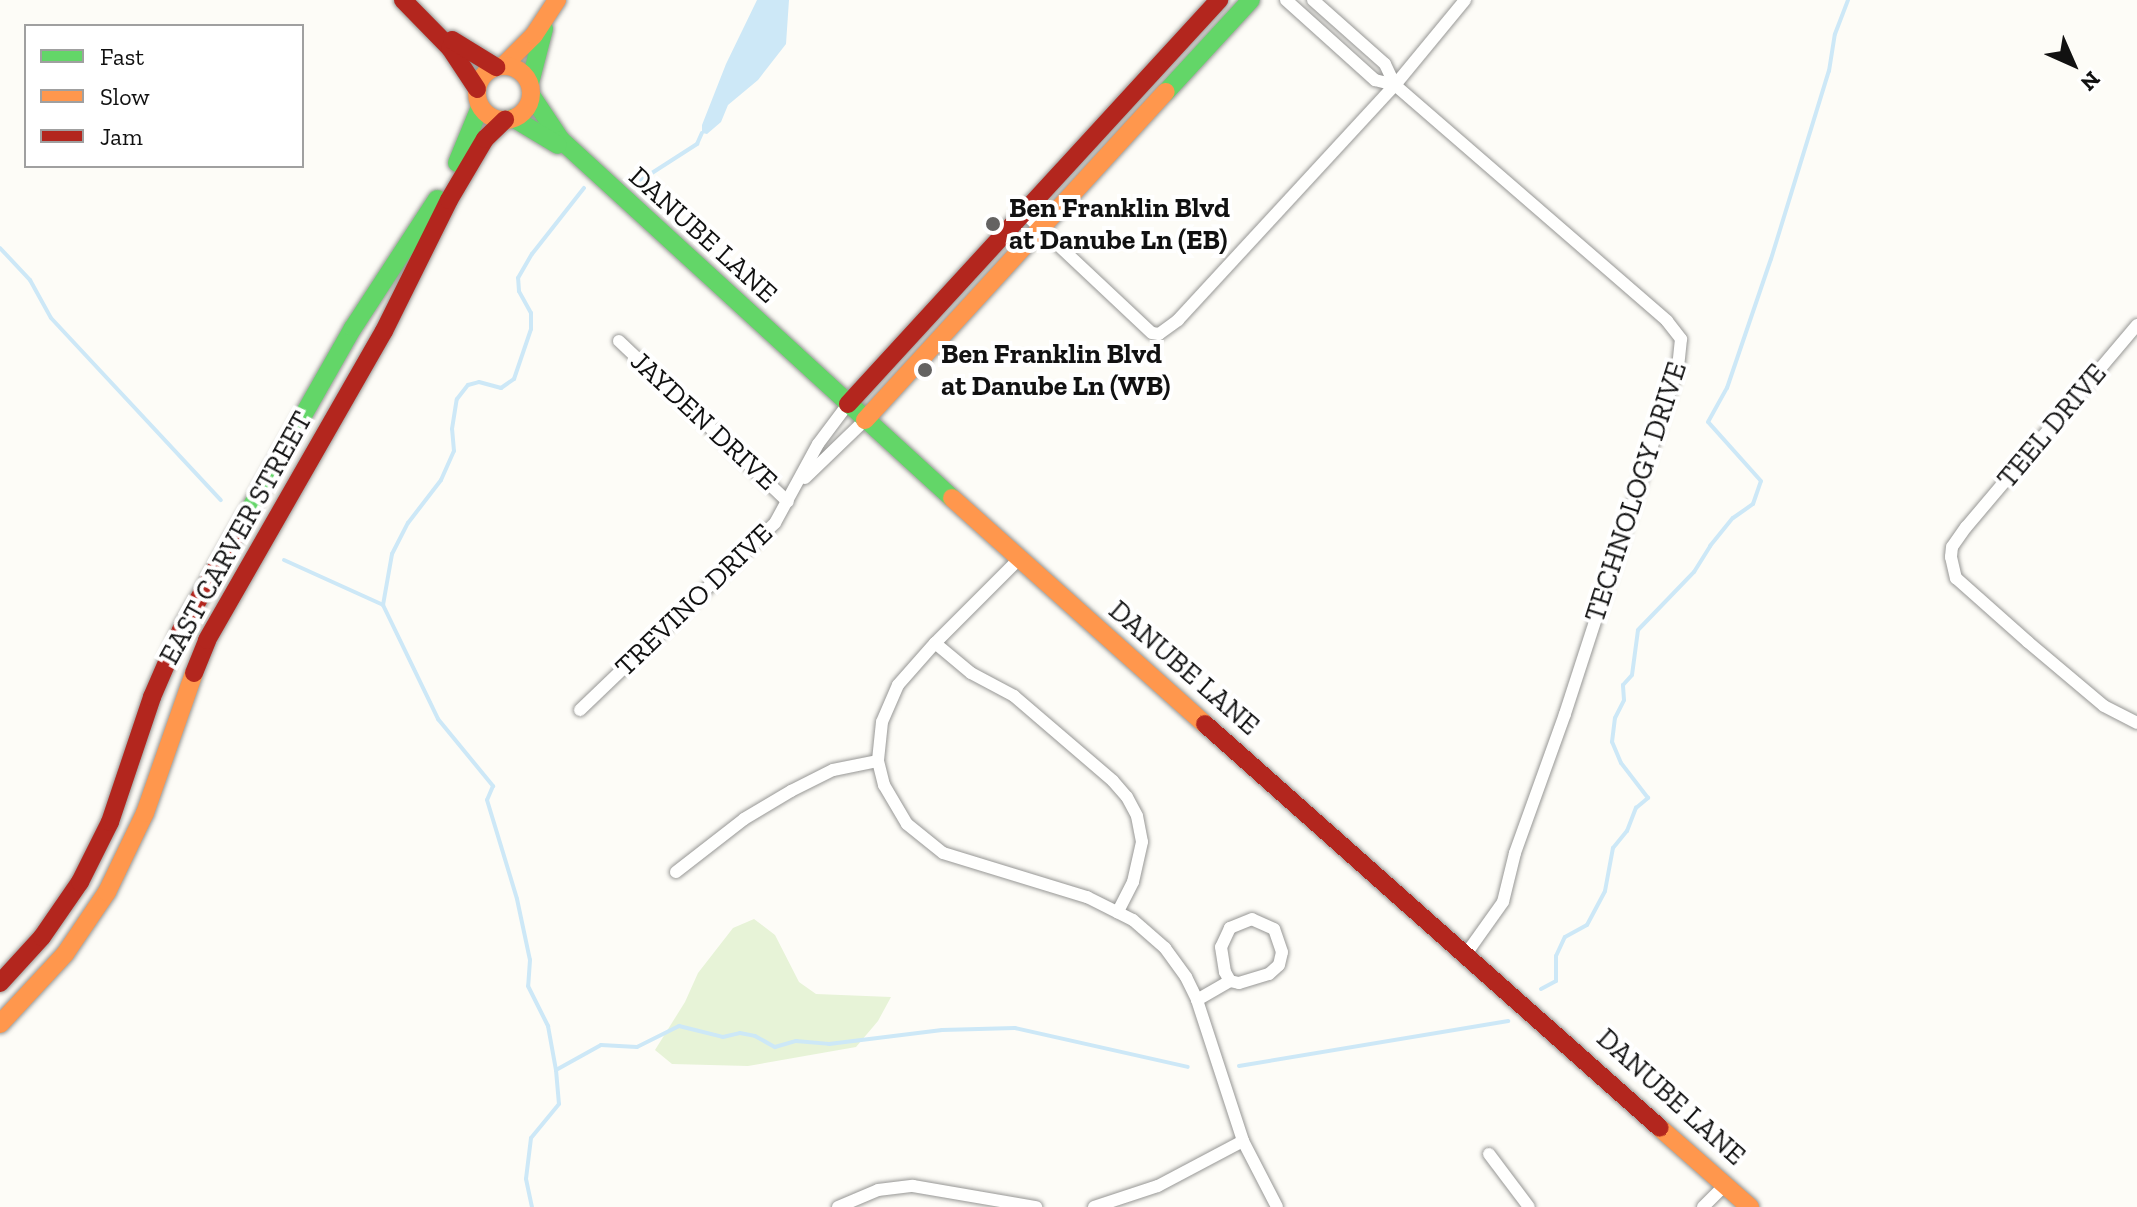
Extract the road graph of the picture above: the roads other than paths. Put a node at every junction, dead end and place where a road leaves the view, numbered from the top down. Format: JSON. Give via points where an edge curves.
{"nodes":[{"id":1,"x":403,"y":0,"type":"edge"},
{"id":2,"x":1219,"y":0,"type":"edge"},
{"id":3,"x":1251,"y":0,"type":"edge"},
{"id":4,"x":1286,"y":0,"type":"edge"},
{"id":5,"x":1313,"y":0,"type":"edge"},
{"id":6,"x":1465,"y":0,"type":"edge"},
{"id":7,"x":553,"y":7,"type":"edge"},
{"id":8,"x":424,"y":19,"type":"junction"},
{"id":9,"x":500,"y":66,"type":"junction"},
{"id":10,"x":1395,"y":85,"type":"junction"},
{"id":11,"x":530,"y":89,"type":"junction"},
{"id":12,"x":479,"y":98,"type":"junction"},
{"id":13,"x":509,"y":119,"type":"junction"},
{"id":14,"x":586,"y":166,"type":"junction"},
{"id":15,"x":1024,"y":213,"type":"junction"},
{"id":16,"x":1042,"y":229,"type":"junction"},
{"id":17,"x":2137,"y":325,"type":"edge"},
{"id":18,"x":619,"y":341,"type":"dead end"},
{"id":19,"x":848,"y":404,"type":"junction"},
{"id":20,"x":865,"y":420,"type":"junction"},
{"id":21,"x":800,"y":483,"type":"junction"},
{"id":22,"x":788,"y":502,"type":"junction"},
{"id":23,"x":1019,"y":559,"type":"junction"},
{"id":24,"x":935,"y":643,"type":"junction"},
{"id":25,"x":580,"y":710,"type":"dead end"},
{"id":26,"x":2137,"y":723,"type":"edge"},
{"id":27,"x":878,"y":761,"type":"junction"},
{"id":28,"x":676,"y":872,"type":"dead end"},
{"id":29,"x":1118,"y":912,"type":"junction"},
{"id":30,"x":1466,"y":954,"type":"junction"},
{"id":31,"x":1230,"y":981,"type":"junction"},
{"id":32,"x":0,"y":983,"type":"edge"},
{"id":33,"x":1197,"y":1000,"type":"junction"},
{"id":34,"x":0,"y":1024,"type":"edge"},
{"id":35,"x":1243,"y":1141,"type":"junction"},
{"id":36,"x":1489,"y":1154,"type":"dead end"},
{"id":37,"x":1726,"y":1184,"type":"junction"},
{"id":38,"x":838,"y":1207,"type":"edge"},
{"id":39,"x":1036,"y":1207,"type":"edge"},
{"id":40,"x":1094,"y":1207,"type":"edge"},
{"id":41,"x":1277,"y":1207,"type":"edge"},
{"id":42,"x":1529,"y":1207,"type":"edge"},
{"id":43,"x":1703,"y":1207,"type":"edge"},
{"id":44,"x":1750,"y":1207,"type":"edge"}],
"edges":[{"from":1,"to":8,"type":"street"},
{"from":2,"to":15,"type":"street"},
{"from":3,"to":16,"type":"street"},
{"from":4,"to":10,"type":"street","name":"TECHNOLOGY DRIVE","via":[[1375,80]]},
{"from":5,"to":10,"type":"street","name":"TECHNOLOGY DRIVE","via":[[1385,64]]},
{"from":6,"to":10,"type":"street"},
{"from":7,"to":9,"type":"street"},
{"from":7,"to":11,"type":"street"},
{"from":8,"to":9,"type":"street","via":[[471,53]]},
{"from":8,"to":12,"type":"street","via":[[462,62]]},
{"from":9,"to":11,"type":"street","via":[[520,70]]},
{"from":9,"to":12,"type":"street","via":[[483,75]]},
{"from":10,"to":16,"type":"street","via":[[1178,320],[1159,334]]},
{"from":10,"to":30,"type":"street","name":"TECHNOLOGY DRIVE","via":[[1667,321],[1682,349],[1503,902]]},
{"from":11,"to":13,"type":"street","via":[[526,109]]},
{"from":11,"to":14,"type":"street","name":"DANUBE LANE","via":[[546,122]]},
{"from":12,"to":13,"type":"street","via":[[491,116]]},
{"from":12,"to":32,"type":"street","name":"EAST CARVER STREET","via":[[465,148],[353,328],[181,630],[91,862],[55,919]]},
{"from":13,"to":14,"type":"street","name":"DANUBE LANE"},
{"from":13,"to":34,"type":"street","name":"EAST CARVER STREET","via":[[485,139],[449,200],[384,331],[207,640],[145,813],[107,892],[65,954]]},
{"from":14,"to":19,"type":"street","name":"DANUBE LANE"},
{"from":15,"to":16,"type":"street"},
{"from":15,"to":19,"type":"street"},
{"from":16,"to":20,"type":"street"},
{"from":17,"to":26,"type":"street","name":"TEEL DRIVE","via":[[1952,547],[1956,578],[2104,706]]},
{"from":18,"to":22,"type":"street","name":"JAYDEN DRIVE"},
{"from":19,"to":20,"type":"street","name":"DANUBE LANE"},
{"from":19,"to":21,"type":"street","name":"TREVINO DRIVE","via":[[818,444]]},
{"from":20,"to":21,"type":"street","name":"TREVINO DRIVE"},
{"from":20,"to":23,"type":"street","name":"DANUBE LANE"},
{"from":21,"to":22,"type":"street","name":"TREVINO DRIVE"},
{"from":22,"to":25,"type":"street","name":"TREVINO DRIVE","via":[[743,558]]},
{"from":23,"to":24,"type":"street"},
{"from":23,"to":30,"type":"street","name":"DANUBE LANE"},
{"from":24,"to":27,"type":"street","via":[[889,703]]},
{"from":24,"to":29,"type":"street","via":[[971,673],[1014,696],[1127,797],[1142,842],[1133,882]]},
{"from":27,"to":28,"type":"street","via":[[833,770],[791,791],[744,819]]},
{"from":27,"to":29,"type":"street","via":[[894,805],[924,841],[943,853],[1087,897]]},
{"from":29,"to":33,"type":"street","via":[[1165,948]]},
{"from":30,"to":37,"type":"street","name":"DANUBE LANE"},
{"from":31,"to":31,"type":"street","via":[[1221,958],[1223,938],[1239,922],[1263,921],[1280,938],[1279,965],[1260,977]]},
{"from":31,"to":33,"type":"street"},
{"from":33,"to":35,"type":"street"},
{"from":35,"to":40,"type":"street","via":[[1158,1186]]},
{"from":35,"to":41,"type":"street"},
{"from":36,"to":42,"type":"street"},
{"from":37,"to":43,"type":"street"},
{"from":37,"to":44,"type":"street","name":"DANUBE LANE"},
{"from":38,"to":39,"type":"street","via":[[878,1190],[913,1186]]}]}
